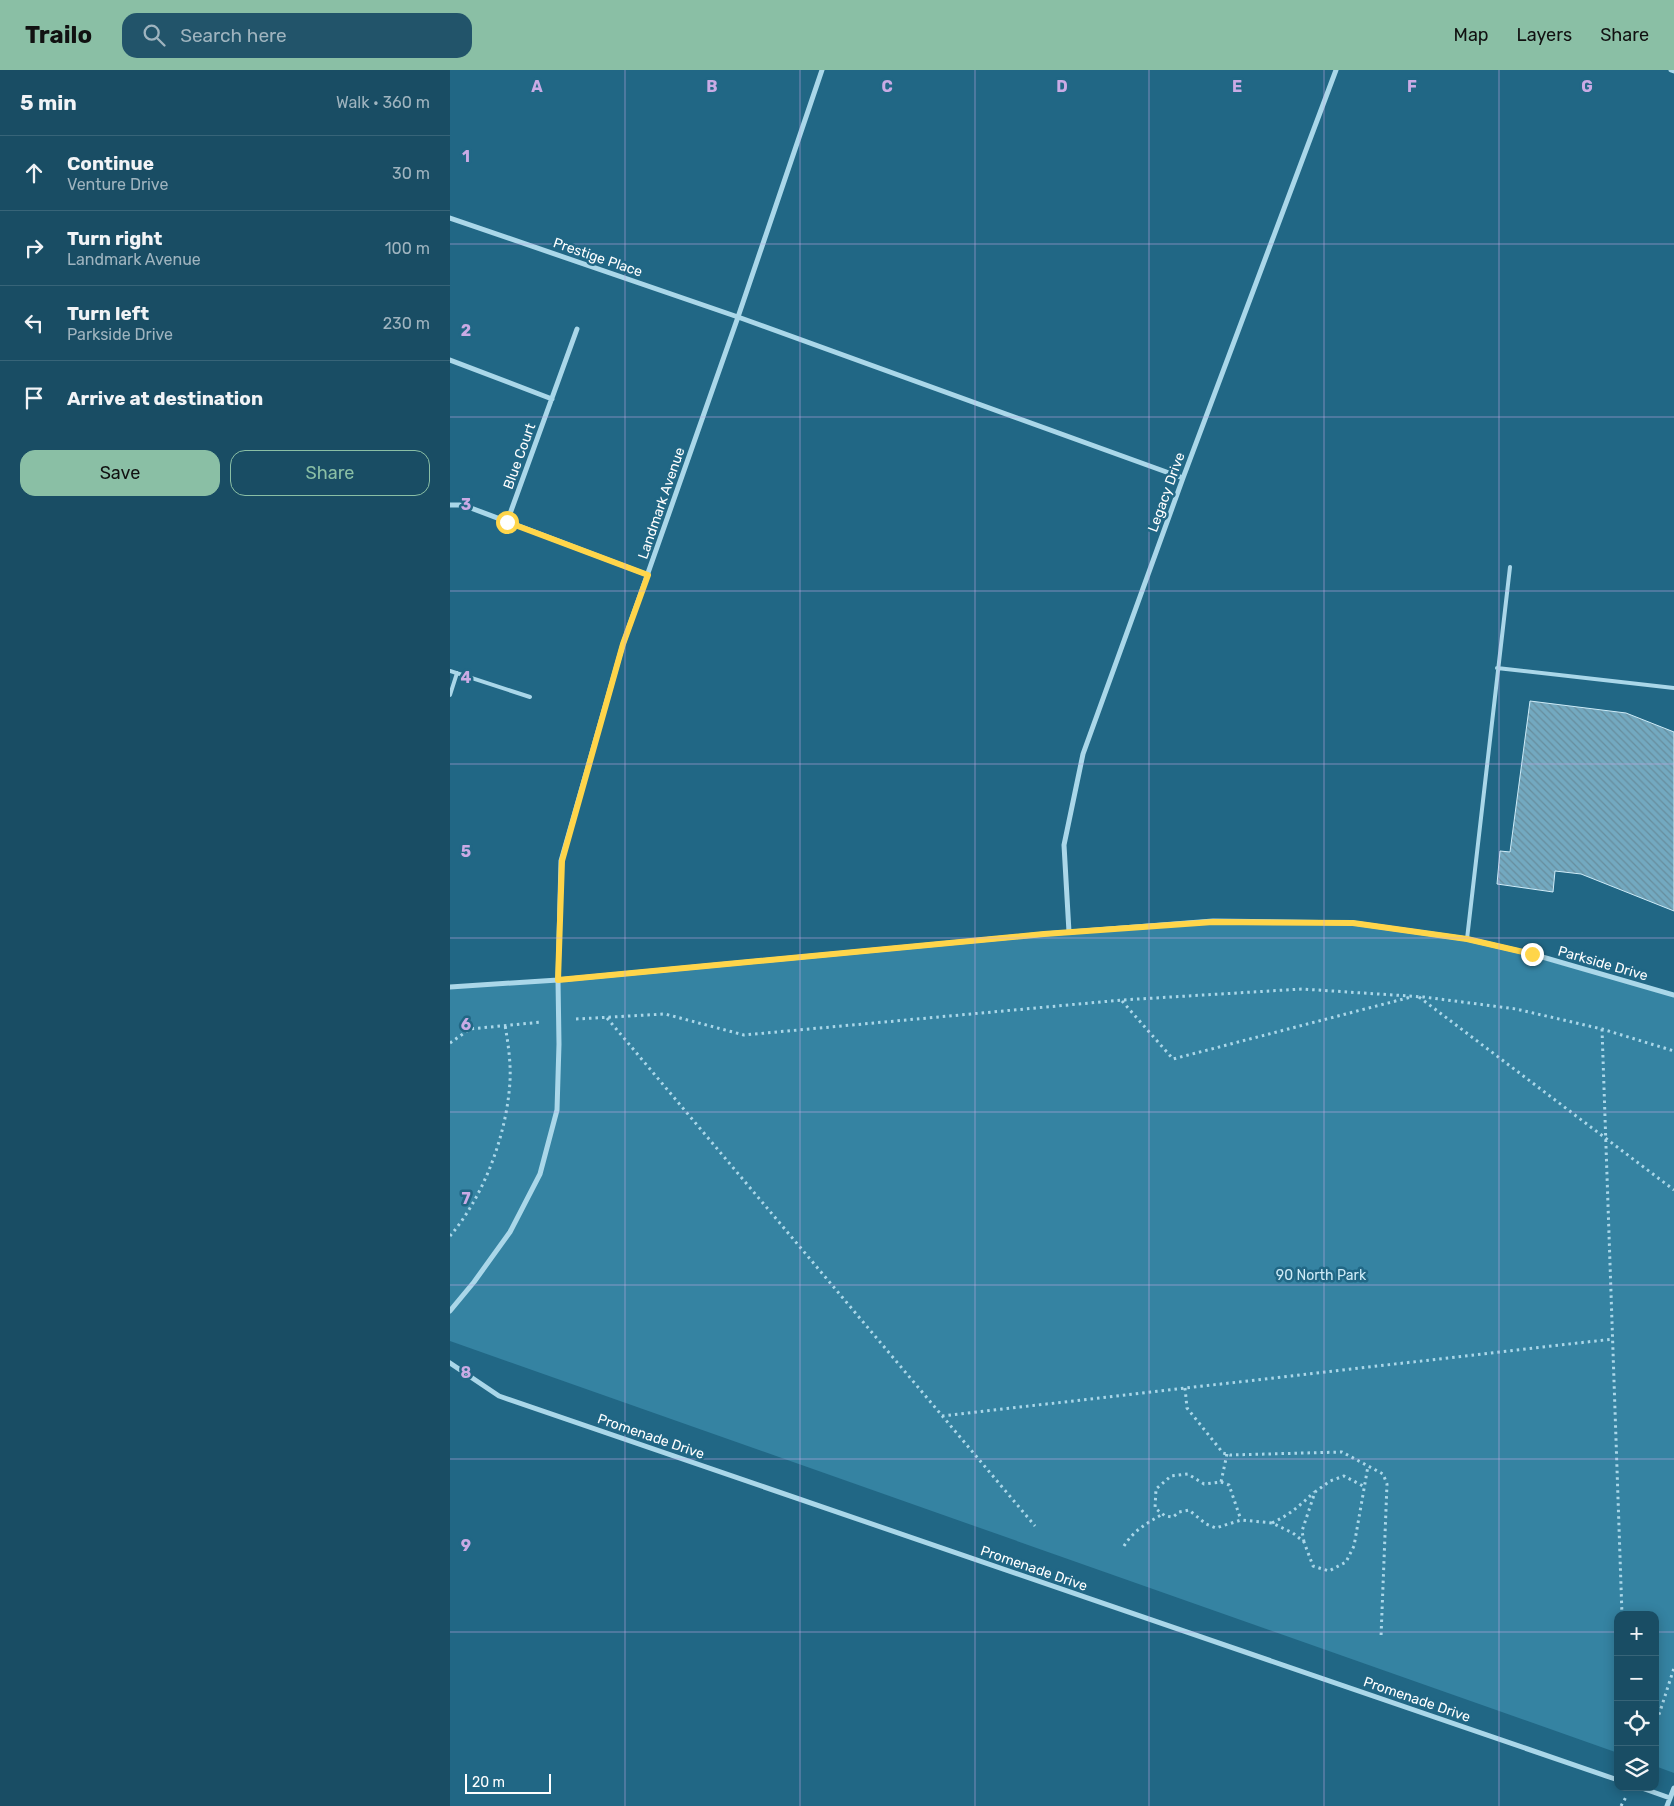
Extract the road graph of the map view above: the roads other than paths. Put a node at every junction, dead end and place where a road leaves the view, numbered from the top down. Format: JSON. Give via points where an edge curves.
{"nodes":[{"id":1,"x":822,"y":70,"type":"edge"},
{"id":2,"x":1336,"y":70,"type":"edge"},
{"id":3,"x":450,"y":218,"type":"edge"},
{"id":4,"x":738,"y":317,"type":"junction"},
{"id":5,"x":577,"y":329,"type":"dead end"},
{"id":6,"x":450,"y":360,"type":"edge"},
{"id":7,"x":552,"y":399,"type":"junction"},
{"id":8,"x":1183,"y":478,"type":"junction"},
{"id":9,"x":450,"y":505,"type":"edge"},
{"id":10,"x":507,"y":522,"type":"junction"},
{"id":11,"x":1510,"y":567,"type":"dead end"},
{"id":12,"x":648,"y":575,"type":"junction"},
{"id":13,"x":1498,"y":668,"type":"junction"},
{"id":14,"x":450,"y":671,"type":"edge"},
{"id":15,"x":457,"y":674,"type":"junction"},
{"id":16,"x":1674,"y":688,"type":"edge"},
{"id":17,"x":450,"y":695,"type":"edge"},
{"id":18,"x":530,"y":697,"type":"dead end"},
{"id":19,"x":1070,"y":932,"type":"junction"},
{"id":20,"x":1467,"y":939,"type":"junction"},
{"id":21,"x":558,"y":980,"type":"junction"},
{"id":22,"x":450,"y":986,"type":"edge"},
{"id":23,"x":1674,"y":995,"type":"edge"},
{"id":24,"x":450,"y":1311,"type":"edge"},
{"id":25,"x":450,"y":1363,"type":"edge"},
{"id":26,"x":1614,"y":1779,"type":"edge"},
{"id":27,"x":1674,"y":1788,"type":"edge"},
{"id":28,"x":1650,"y":1791,"type":"edge"},
{"id":29,"x":1670,"y":1798,"type":"junction"},
{"id":30,"x":1667,"y":1806,"type":"edge"}],
"edges":[{"from":1,"to":4,"type":"street","name":"Landmark Avenue"},
{"from":2,"to":8,"type":"street","name":"Legacy Drive"},
{"from":3,"to":4,"type":"street","name":"Prestige Place"},
{"from":4,"to":8,"type":"street","name":"Prestige Place"},
{"from":4,"to":12,"type":"street","name":"Landmark Avenue"},
{"from":5,"to":7,"type":"street","name":"Blue Court"},
{"from":6,"to":7,"type":"street"},
{"from":7,"to":10,"type":"street","name":"Blue Court"},
{"from":8,"to":19,"type":"street","name":"Legacy Drive","via":[[1083,754],[1064,845]]},
{"from":9,"to":10,"type":"street","via":[[463,505]]},
{"from":10,"to":12,"type":"street"},
{"from":11,"to":13,"type":"lane"},
{"from":12,"to":21,"type":"street","name":"Landmark Avenue","via":[[623,644],[562,861]]},
{"from":13,"to":16,"type":"lane"},
{"from":13,"to":20,"type":"lane"},
{"from":14,"to":15,"type":"lane"},
{"from":15,"to":17,"type":"lane"},
{"from":15,"to":18,"type":"lane"},
{"from":19,"to":20,"type":"street","name":"Parkside Drive","via":[[1213,922],[1353,923]]},
{"from":19,"to":21,"type":"street","name":"Parkside Drive"},
{"from":20,"to":23,"type":"street","name":"Parkside Drive"},
{"from":21,"to":22,"type":"street","name":"Parkside Drive"},
{"from":21,"to":24,"type":"street","name":"Landmark Avenue","via":[[557,1110],[540,1174],[510,1232]]},
{"from":25,"to":26,"type":"street","name":"Promenade Drive","via":[[499,1396]]},
{"from":27,"to":29,"type":"street"},
{"from":28,"to":29,"type":"street"},
{"from":29,"to":30,"type":"street"}]}
